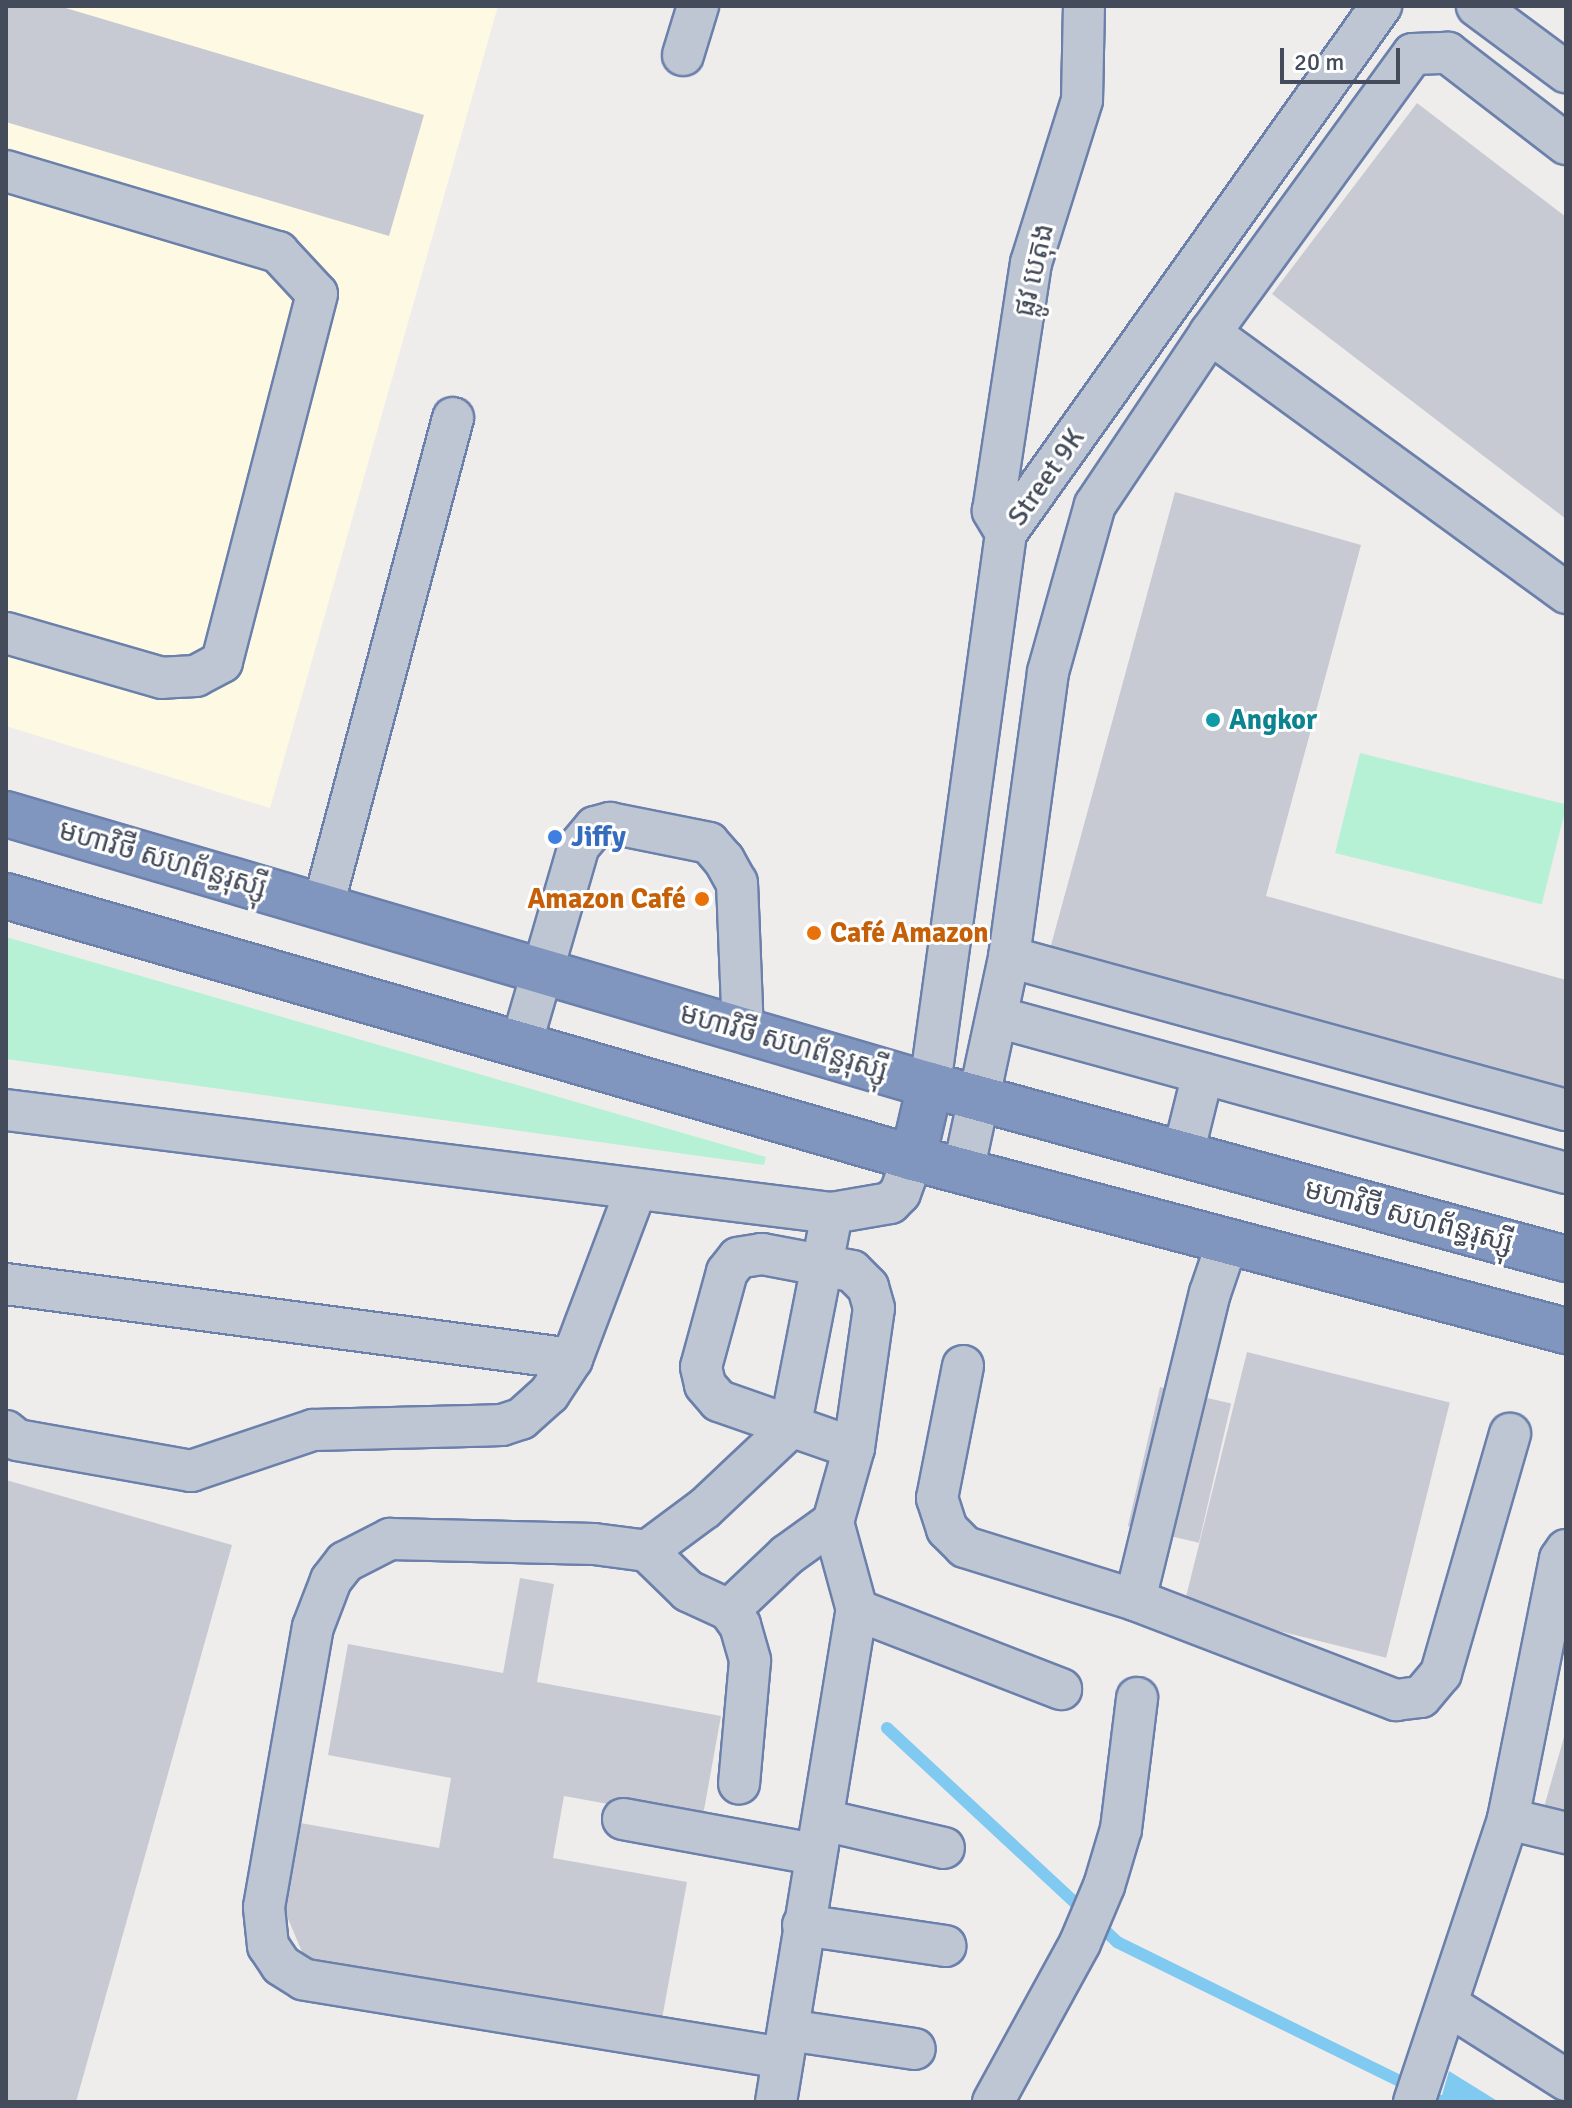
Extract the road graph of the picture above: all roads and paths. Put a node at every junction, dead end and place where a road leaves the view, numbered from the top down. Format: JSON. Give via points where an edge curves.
{"nodes":[{"id":1,"x":698,"y":6,"type":"edge"},
{"id":2,"x":1084,"y":6,"type":"edge"},
{"id":3,"x":1381,"y":6,"type":"edge"},
{"id":4,"x":1477,"y":6,"type":"edge"},
{"id":5,"x":683,"y":55,"type":"dead end"},
{"id":6,"x":1566,"y":72,"type":"edge"},
{"id":7,"x":1566,"y":144,"type":"edge"},
{"id":8,"x":6,"y":171,"type":"edge"},
{"id":9,"x":1210,"y":333,"type":"junction"},
{"id":10,"x":453,"y":418,"type":"dead end"},
{"id":11,"x":1006,"y":533,"type":"junction"},
{"id":12,"x":1566,"y":593,"type":"edge"},
{"id":13,"x":6,"y":633,"type":"edge"},
{"id":14,"x":6,"y":814,"type":"edge"},
{"id":15,"x":6,"y":896,"type":"edge"},
{"id":16,"x":323,"y":906,"type":"junction"},
{"id":17,"x":1009,"y":957,"type":"junction"},
{"id":18,"x":542,"y":970,"type":"junction"},
{"id":19,"x":997,"y":1017,"type":"junction"},
{"id":20,"x":743,"y":1031,"type":"junction"},
{"id":21,"x":521,"y":1045,"type":"junction"},
{"id":22,"x":1203,"y":1073,"type":"junction"},
{"id":23,"x":1469,"y":1084,"type":"junction"},
{"id":24,"x":930,"y":1085,"type":"junction"},
{"id":25,"x":980,"y":1097,"type":"junction"},
{"id":26,"x":6,"y":1110,"type":"edge"},
{"id":27,"x":1566,"y":1110,"type":"edge"},
{"id":28,"x":1452,"y":1142,"type":"junction"},
{"id":29,"x":1183,"y":1154,"type":"junction"},
{"id":30,"x":913,"y":1158,"type":"junction"},
{"id":31,"x":963,"y":1172,"type":"junction"},
{"id":32,"x":1566,"y":1173,"type":"edge"},
{"id":33,"x":636,"y":1190,"type":"junction"},
{"id":34,"x":832,"y":1213,"type":"junction"},
{"id":35,"x":1227,"y":1243,"type":"junction"},
{"id":36,"x":1566,"y":1259,"type":"edge"},
{"id":37,"x":822,"y":1264,"type":"junction"},
{"id":38,"x":6,"y":1284,"type":"edge"},
{"id":39,"x":1566,"y":1331,"type":"edge"},
{"id":40,"x":572,"y":1359,"type":"junction"},
{"id":41,"x":963,"y":1366,"type":"dead end"},
{"id":42,"x":790,"y":1428,"type":"junction"},
{"id":43,"x":6,"y":1431,"type":"edge"},
{"id":44,"x":1510,"y":1434,"type":"dead end"},
{"id":45,"x":854,"y":1448,"type":"junction"},
{"id":46,"x":833,"y":1522,"type":"junction"},
{"id":47,"x":1566,"y":1550,"type":"edge"},
{"id":48,"x":647,"y":1551,"type":"junction"},
{"id":49,"x":1135,"y":1600,"type":"junction"},
{"id":50,"x":729,"y":1610,"type":"junction"},
{"id":51,"x":857,"y":1610,"type":"junction"},
{"id":52,"x":1061,"y":1689,"type":"dead end"},
{"id":53,"x":1137,"y":1698,"type":"dead end"},
{"id":54,"x":739,"y":1784,"type":"dead end"},
{"id":55,"x":623,"y":1819,"type":"dead end"},
{"id":56,"x":1508,"y":1819,"type":"junction"},
{"id":57,"x":1566,"y":1833,"type":"edge"},
{"id":58,"x":818,"y":1837,"type":"junction"},
{"id":59,"x":944,"y":1848,"type":"dead end"},
{"id":60,"x":803,"y":1925,"type":"junction"},
{"id":61,"x":945,"y":1946,"type":"dead end"},
{"id":62,"x":1448,"y":2005,"type":"junction"},
{"id":63,"x":785,"y":2044,"type":"junction"},
{"id":64,"x":915,"y":2049,"type":"dead end"},
{"id":65,"x":1566,"y":2080,"type":"edge"},
{"id":66,"x":776,"y":2102,"type":"edge"},
{"id":67,"x":993,"y":2102,"type":"edge"},
{"id":68,"x":1414,"y":2102,"type":"edge"}],
"edges":[{"from":1,"to":5,"type":"street"},
{"from":2,"to":11,"type":"street","name":"ផ្លូវ បេតុង","via":[[1082,100],[1031,263],[995,496],[993,511]]},
{"from":3,"to":11,"type":"street","name":"Street 9K"},
{"from":4,"to":6,"type":"street"},
{"from":7,"to":9,"type":"street","via":[[1448,53],[1413,54]]},
{"from":8,"to":13,"type":"street","via":[[278,252],[317,294],[222,662],[196,676],[162,678]]},
{"from":9,"to":12,"type":"street"},
{"from":9,"to":17,"type":"street","via":[[1095,505],[1048,672]]},
{"from":10,"to":16,"type":"street"},
{"from":11,"to":24,"type":"street","name":"Street 9K"},
{"from":14,"to":16,"type":"highway","name":"មហាវិថី សហព័ន្ធរុស្ស៊ី"},
{"from":15,"to":21,"type":"highway"},
{"from":16,"to":18,"type":"highway","name":"មហាវិថី សហព័ន្ធរុស្ស៊ី"},
{"from":17,"to":19,"type":"street"},
{"from":17,"to":23,"type":"street"},
{"from":18,"to":20,"type":"highway","name":"មហាវិថី សហព័ន្ធរុស្ស៊ី"},
{"from":18,"to":20,"type":"street","via":[[579,846],[595,827],[610,823],[709,843],[737,883]]},
{"from":18,"to":21,"type":"street"},
{"from":19,"to":22,"type":"street"},
{"from":19,"to":25,"type":"street"},
{"from":20,"to":24,"type":"highway","name":"មហាវិថី សហព័ន្ធរុស្ស៊ី"},
{"from":21,"to":30,"type":"highway"},
{"from":22,"to":28,"type":"street"},
{"from":22,"to":29,"type":"street"},
{"from":23,"to":27,"type":"street"},
{"from":23,"to":28,"type":"street"},
{"from":24,"to":25,"type":"highway","name":"មហាវិថី សហព័ន្ធរុស្ស៊ី"},
{"from":24,"to":30,"type":"highway"},
{"from":25,"to":29,"type":"highway","name":"មហាវិថី សហព័ន្ធរុស្ស៊ី"},
{"from":25,"to":31,"type":"street"},
{"from":26,"to":33,"type":"street"},
{"from":28,"to":32,"type":"street"},
{"from":29,"to":36,"type":"highway","name":"មហាវិថី សហព័ន្ធរុស្ស៊ី"},
{"from":30,"to":31,"type":"highway"},
{"from":30,"to":34,"type":"street","via":[[900,1193],[890,1203]]},
{"from":31,"to":35,"type":"highway"},
{"from":33,"to":34,"type":"street"},
{"from":33,"to":40,"type":"street"},
{"from":34,"to":37,"type":"street"},
{"from":35,"to":39,"type":"highway"},
{"from":35,"to":49,"type":"street"},
{"from":37,"to":42,"type":"street"},
{"from":37,"to":42,"type":"street","via":[[762,1254],[738,1258],[727,1272],[701,1367],[705,1385],[719,1401]]},
{"from":37,"to":45,"type":"street","via":[[852,1271],[868,1287],[874,1308]]},
{"from":38,"to":40,"type":"street"},
{"from":40,"to":43,"type":"street","via":[[536,1408],[502,1425],[313,1430],[191,1471],[17,1440]]},
{"from":41,"to":49,"type":"street","via":[[937,1498],[947,1529],[965,1547]]},
{"from":42,"to":45,"type":"street"},
{"from":42,"to":48,"type":"street","via":[[705,1508]]},
{"from":44,"to":49,"type":"street","via":[[1441,1673],[1421,1697],[1396,1700]]},
{"from":45,"to":46,"type":"street"},
{"from":46,"to":50,"type":"street","via":[[787,1555]]},
{"from":46,"to":51,"type":"street"},
{"from":47,"to":56,"type":"street"},
{"from":48,"to":50,"type":"street","via":[[688,1591]]},
{"from":48,"to":63,"type":"street","via":[[594,1544],[390,1539],[345,1562],[331,1580],[313,1627],[264,1907],[268,1946],[281,1965],[303,1979]]},
{"from":50,"to":54,"type":"street","via":[[740,1625],[750,1661]]},
{"from":51,"to":52,"type":"street"},
{"from":51,"to":58,"type":"street"},
{"from":53,"to":67,"type":"street","via":[[1121,1829],[1104,1886],[1080,1943]]},
{"from":55,"to":58,"type":"street"},
{"from":56,"to":57,"type":"street"},
{"from":56,"to":62,"type":"street"},
{"from":58,"to":59,"type":"street"},
{"from":58,"to":60,"type":"street"},
{"from":60,"to":61,"type":"street"},
{"from":60,"to":63,"type":"street"},
{"from":62,"to":65,"type":"street"},
{"from":62,"to":68,"type":"street"},
{"from":63,"to":64,"type":"street"},
{"from":63,"to":66,"type":"street"}]}
